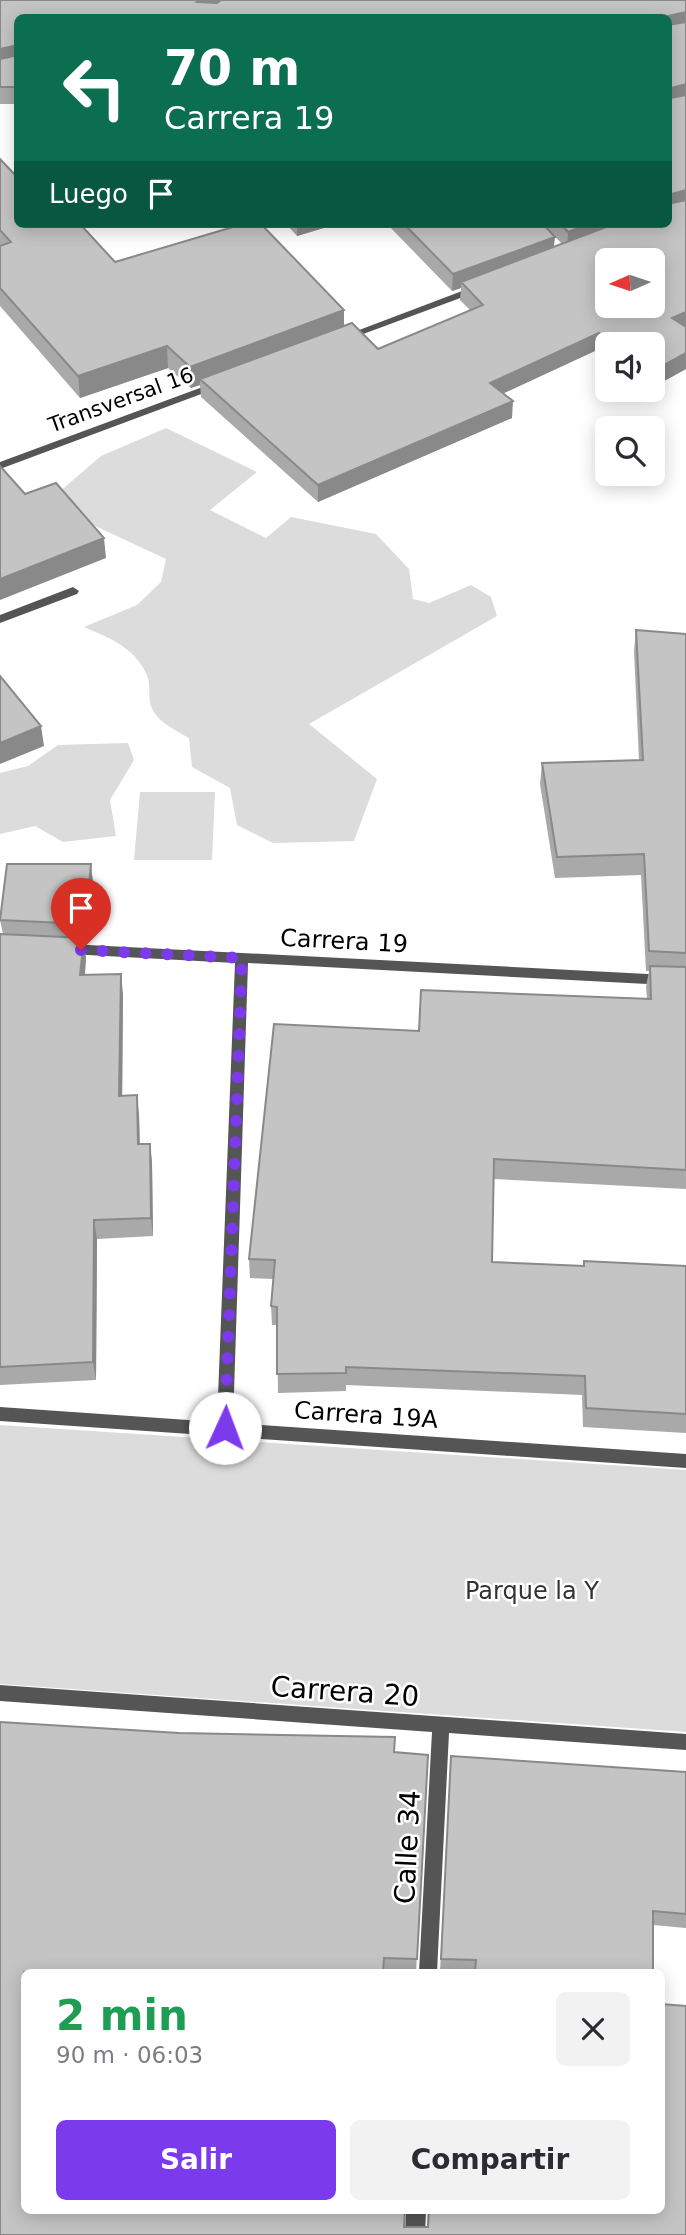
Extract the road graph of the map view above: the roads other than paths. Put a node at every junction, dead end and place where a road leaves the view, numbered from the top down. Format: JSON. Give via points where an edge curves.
{"nodes":[{"id":1,"x":485,"y":285,"type":"edge"},
{"id":2,"x":328,"y":344,"type":"edge"},
{"id":3,"x":223,"y":383,"type":"edge"},
{"id":4,"x":0,"y":466,"type":"edge"},
{"id":5,"x":73,"y":591,"type":"dead end"},
{"id":6,"x":0,"y":619,"type":"edge"},
{"id":7,"x":54,"y":949,"type":"edge"},
{"id":8,"x":242,"y":958,"type":"junction"},
{"id":9,"x":686,"y":981,"type":"edge"},
{"id":10,"x":0,"y":1414,"type":"edge"},
{"id":11,"x":225,"y":1428,"type":"junction"},
{"id":12,"x":686,"y":1461,"type":"edge"},
{"id":13,"x":0,"y":1693,"type":"edge"},
{"id":14,"x":441,"y":1724,"type":"junction"},
{"id":15,"x":686,"y":1742,"type":"edge"},
{"id":16,"x":428,"y":1969,"type":"edge"},
{"id":17,"x":416,"y":2214,"type":"edge"},
{"id":18,"x":415,"y":2235,"type":"edge"}],
"edges":[{"from":1,"to":2,"type":"street"},
{"from":3,"to":4,"type":"street","name":"Transversal 16"},
{"from":5,"to":6,"type":"street"},
{"from":7,"to":8,"type":"street","name":"Carrera 19"},
{"from":8,"to":9,"type":"street","name":"Carrera 19"},
{"from":8,"to":11,"type":"street"},
{"from":10,"to":11,"type":"street","name":"Carrera 19A"},
{"from":11,"to":12,"type":"street","name":"Carrera 19A"},
{"from":13,"to":14,"type":"street","name":"Carrera 20"},
{"from":14,"to":15,"type":"street","name":"Carrera 20"},
{"from":14,"to":16,"type":"street","name":"Calle 34"},
{"from":17,"to":18,"type":"street"}]}
